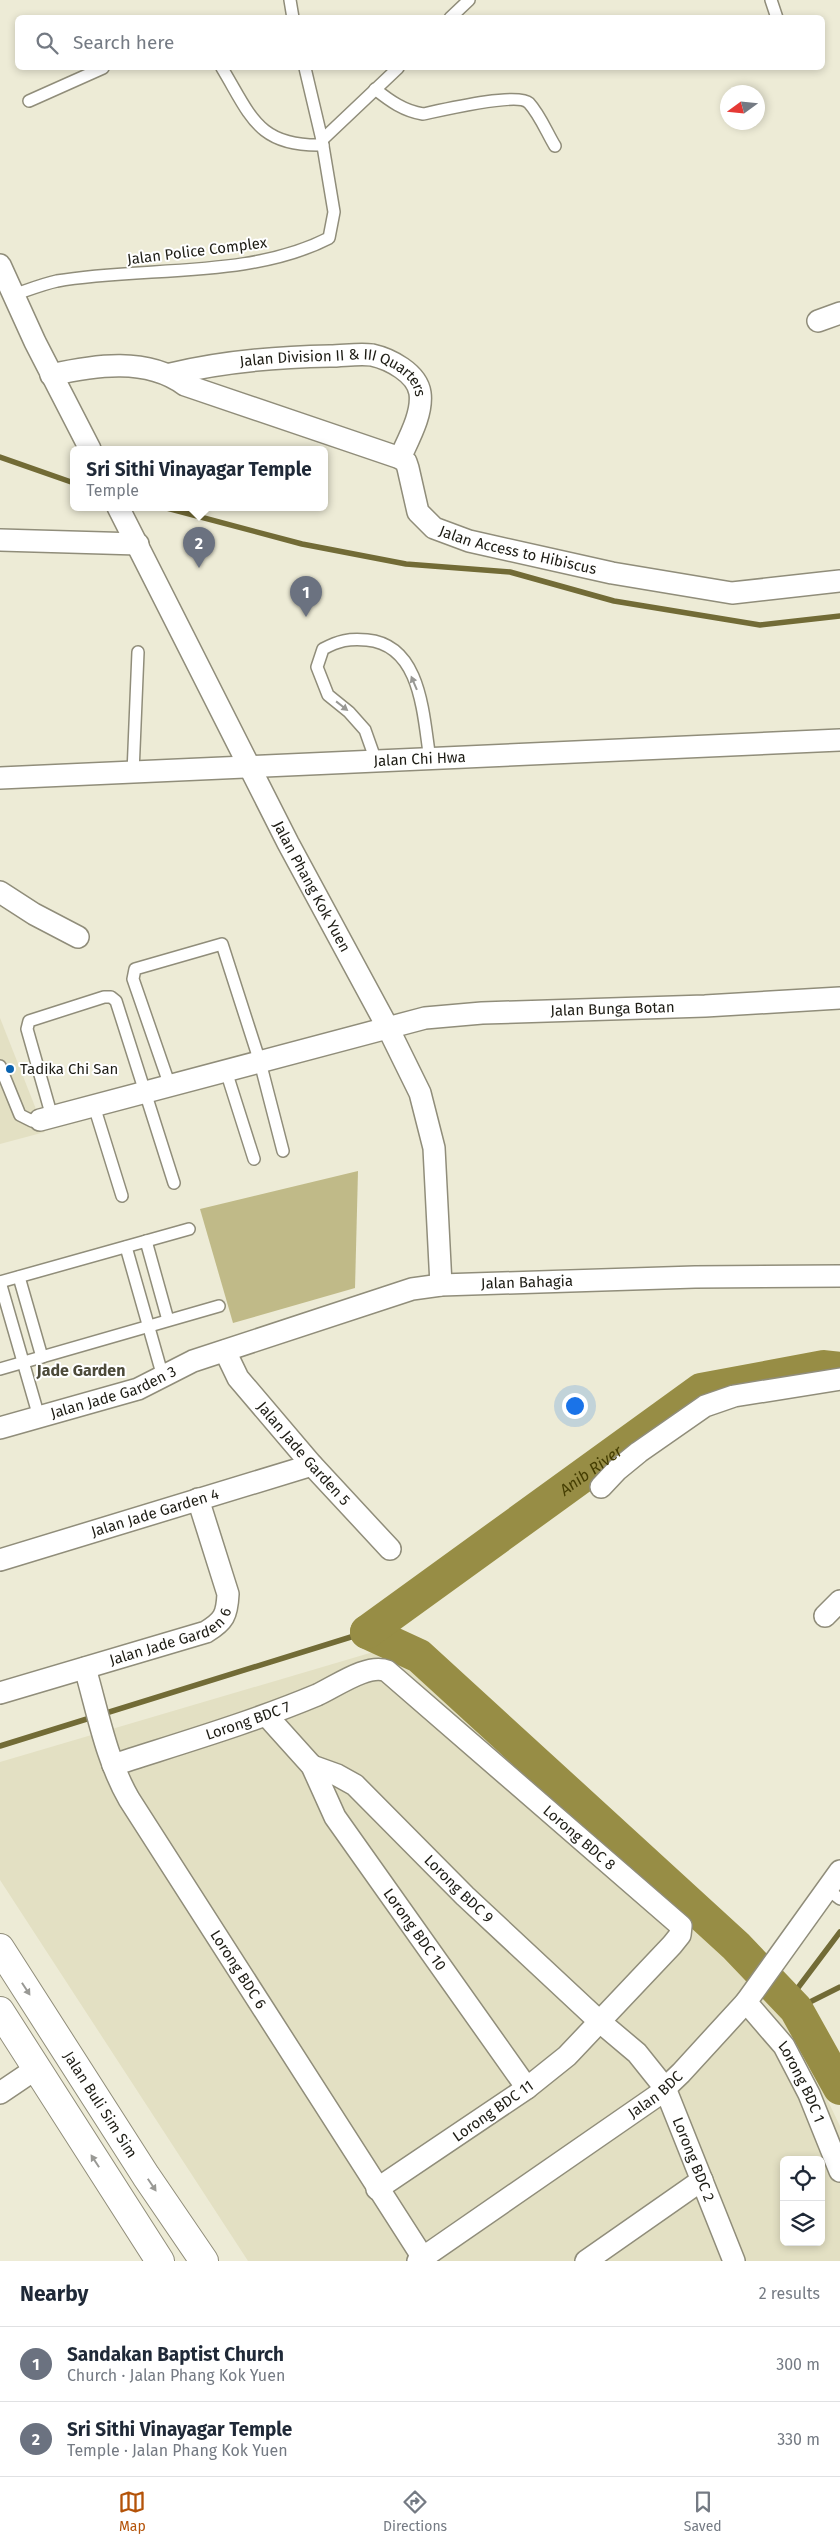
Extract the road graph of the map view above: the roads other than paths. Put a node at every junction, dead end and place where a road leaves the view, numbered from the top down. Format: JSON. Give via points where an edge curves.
{"nodes":[{"id":1,"x":290,"y":0,"type":"edge"},
{"id":2,"x":469,"y":0,"type":"edge"},
{"id":3,"x":771,"y":0,"type":"edge"},
{"id":4,"x":292,"y":15,"type":"edge"},
{"id":5,"x":453,"y":15,"type":"edge"},
{"id":6,"x":776,"y":15,"type":"edge"},
{"id":7,"x":99,"y":70,"type":"edge"},
{"id":8,"x":223,"y":70,"type":"edge"},
{"id":9,"x":305,"y":70,"type":"edge"},
{"id":10,"x":396,"y":70,"type":"edge"},
{"id":11,"x":375,"y":89,"type":"junction"},
{"id":12,"x":29,"y":101,"type":"dead end"},
{"id":13,"x":322,"y":143,"type":"junction"},
{"id":14,"x":555,"y":146,"type":"dead end"},
{"id":15,"x":0,"y":264,"type":"edge"},
{"id":16,"x":13,"y":295,"type":"junction"},
{"id":17,"x":840,"y":313,"type":"edge"},
{"id":18,"x":818,"y":321,"type":"dead end"},
{"id":19,"x":171,"y":374,"type":"junction"},
{"id":20,"x":51,"y":375,"type":"junction"},
{"id":21,"x":88,"y":446,"type":"edge"},
{"id":22,"x":400,"y":458,"type":"junction"},
{"id":23,"x":121,"y":513,"type":"edge"},
{"id":24,"x":0,"y":540,"type":"edge"},
{"id":25,"x":138,"y":544,"type":"junction"},
{"id":26,"x":840,"y":581,"type":"edge"},
{"id":27,"x":138,"y":652,"type":"dead end"},
{"id":28,"x":840,"y":740,"type":"edge"},
{"id":29,"x":430,"y":759,"type":"junction"},
{"id":30,"x":376,"y":761,"type":"junction"},
{"id":31,"x":250,"y":766,"type":"junction"},
{"id":32,"x":133,"y":773,"type":"junction"},
{"id":33,"x":0,"y":778,"type":"edge"},
{"id":34,"x":0,"y":892,"type":"edge"},
{"id":35,"x":78,"y":937,"type":"dead end"},
{"id":36,"x":840,"y":998,"type":"edge"},
{"id":37,"x":388,"y":1028,"type":"junction"},
{"id":38,"x":260,"y":1062,"type":"junction"},
{"id":39,"x":0,"y":1066,"type":"edge"},
{"id":40,"x":226,"y":1071,"type":"junction"},
{"id":41,"x":170,"y":1086,"type":"junction"},
{"id":42,"x":143,"y":1093,"type":"junction"},
{"id":43,"x":94,"y":1106,"type":"junction"},
{"id":44,"x":46,"y":1118,"type":"junction"},
{"id":45,"x":284,"y":1151,"type":"dead end"},
{"id":46,"x":254,"y":1159,"type":"dead end"},
{"id":47,"x":174,"y":1183,"type":"dead end"},
{"id":48,"x":122,"y":1196,"type":"dead end"},
{"id":49,"x":189,"y":1229,"type":"dead end"},
{"id":50,"x":146,"y":1241,"type":"junction"},
{"id":51,"x":126,"y":1247,"type":"junction"},
{"id":52,"x":840,"y":1276,"type":"edge"},
{"id":53,"x":19,"y":1277,"type":"junction"},
{"id":54,"x":0,"y":1282,"type":"edge"},
{"id":55,"x":441,"y":1285,"type":"junction"},
{"id":56,"x":219,"y":1306,"type":"dead end"},
{"id":57,"x":168,"y":1320,"type":"junction"},
{"id":58,"x":149,"y":1326,"type":"junction"},
{"id":59,"x":225,"y":1351,"type":"junction"},
{"id":60,"x":42,"y":1357,"type":"junction"},
{"id":61,"x":24,"y":1362,"type":"junction"},
{"id":62,"x":0,"y":1369,"type":"edge"},
{"id":63,"x":164,"y":1377,"type":"junction"},
{"id":64,"x":840,"y":1379,"type":"edge"},
{"id":65,"x":39,"y":1417,"type":"junction"},
{"id":66,"x":0,"y":1428,"type":"edge"},
{"id":67,"x":312,"y":1465,"type":"junction"},
{"id":68,"x":601,"y":1487,"type":"dead end"},
{"id":69,"x":198,"y":1499,"type":"junction"},
{"id":70,"x":390,"y":1549,"type":"dead end"},
{"id":71,"x":0,"y":1560,"type":"edge"},
{"id":72,"x":840,"y":1601,"type":"edge"},
{"id":73,"x":825,"y":1616,"type":"dead end"},
{"id":74,"x":85,"y":1668,"type":"junction"},
{"id":75,"x":380,"y":1668,"type":"joint"},
{"id":76,"x":0,"y":1693,"type":"edge"},
{"id":77,"x":267,"y":1716,"type":"junction"},
{"id":78,"x":113,"y":1765,"type":"junction"},
{"id":79,"x":312,"y":1766,"type":"junction"},
{"id":80,"x":840,"y":1871,"type":"edge"},
{"id":81,"x":834,"y":1894,"type":"edge"},
{"id":82,"x":0,"y":1948,"type":"edge"},
{"id":83,"x":752,"y":1994,"type":"junction"},
{"id":84,"x":0,"y":2011,"type":"edge"},
{"id":85,"x":598,"y":2021,"type":"junction"},
{"id":86,"x":37,"y":2068,"type":"junction"},
{"id":87,"x":527,"y":2088,"type":"junction"},
{"id":88,"x":665,"y":2088,"type":"junction"},
{"id":89,"x":0,"y":2093,"type":"edge"},
{"id":90,"x":840,"y":2171,"type":"edge"},
{"id":91,"x":702,"y":2180,"type":"junction"},
{"id":92,"x":377,"y":2189,"type":"junction"},
{"id":93,"x":173,"y":2215,"type":"junction"},
{"id":94,"x":422,"y":2260,"type":"edge"},
{"id":95,"x":160,"y":2261,"type":"edge"},
{"id":96,"x":204,"y":2261,"type":"edge"},
{"id":97,"x":214,"y":2261,"type":"edge"},
{"id":98,"x":586,"y":2261,"type":"edge"},
{"id":99,"x":734,"y":2261,"type":"edge"}],
"edges":[{"from":1,"to":4,"type":"lane"},
{"from":2,"to":5,"type":"lane"},
{"from":3,"to":6,"type":"lane"},
{"from":7,"to":12,"type":"lane"},
{"from":8,"to":13,"type":"lane","via":[[263,130],[299,146]]},
{"from":9,"to":13,"type":"lane","name":"Jalan Police Complex"},
{"from":10,"to":11,"type":"lane"},
{"from":11,"to":13,"type":"lane"},
{"from":11,"to":14,"type":"lane","via":[[392,103],[423,114],[518,98],[528,102]]},
{"from":13,"to":16,"type":"lane","name":"Jalan Police Complex","via":[[334,212],[329,238],[312,246],[256,261],[56,281]]},
{"from":15,"to":16,"type":"street"},
{"from":16,"to":20,"type":"street"},
{"from":17,"to":18,"type":"street"},
{"from":19,"to":20,"type":"street","name":"Jalan Division II & III Quarters","via":[[116,366],[86,367]]},
{"from":19,"to":22,"type":"street","name":"Jalan Division II & III Quarters","via":[[185,385]]},
{"from":19,"to":22,"type":"street","name":"Jalan Division II & III Quarters","via":[[220,363],[270,357],[371,355],[412,376],[420,393],[419,411]]},
{"from":20,"to":21,"type":"street"},
{"from":22,"to":26,"type":"street","name":"Jalan Access to Hibiscus","via":[[406,462],[418,512],[434,528],[469,541],[612,573],[746,593]]},
{"from":23,"to":25,"type":"street","name":"Jalan Phang Kok Yuen"},
{"from":24,"to":25,"type":"street"},
{"from":25,"to":31,"type":"street","name":"Jalan Phang Kok Yuen"},
{"from":27,"to":32,"type":"lane"},
{"from":28,"to":29,"type":"street","name":"Jalan Chi Hwa"},
{"from":29,"to":30,"type":"street","name":"Jalan Chi Hwa"},
{"from":29,"to":30,"type":"lane","one_way":true,"via":[[423,709],[404,658],[392,647],[378,641],[339,640],[323,649],[317,667],[328,695],[365,730]]},
{"from":30,"to":31,"type":"street","name":"Jalan Chi Hwa"},
{"from":31,"to":32,"type":"street","name":"Jalan Chi Hwa"},
{"from":31,"to":37,"type":"street","name":"Jalan Phang Kok Yuen"},
{"from":32,"to":33,"type":"street","name":"Jalan Chi Hwa"},
{"from":34,"to":35,"type":"street"},
{"from":36,"to":37,"type":"street","name":"Jalan Bunga Botan","via":[[482,1013],[425,1018]]},
{"from":37,"to":38,"type":"street","name":"Jalan Bunga Botan"},
{"from":37,"to":55,"type":"street","name":"Jalan Phang Kok Yuen","via":[[420,1093],[431,1132]]},
{"from":38,"to":40,"type":"street","name":"Jalan Bunga Botan"},
{"from":38,"to":41,"type":"lane","via":[[225,950],[222,944],[214,945],[134,969],[133,978]]},
{"from":38,"to":45,"type":"lane"},
{"from":39,"to":44,"type":"lane","via":[[20,1116],[32,1122]]},
{"from":40,"to":41,"type":"street","name":"Jalan Bunga Botan"},
{"from":40,"to":46,"type":"lane"},
{"from":41,"to":42,"type":"street","name":"Jalan Bunga Botan"},
{"from":42,"to":43,"type":"street","name":"Jalan Bunga Botan"},
{"from":42,"to":44,"type":"lane","via":[[116,1001],[104,997],[29,1021],[26,1028]]},
{"from":42,"to":47,"type":"lane"},
{"from":43,"to":44,"type":"street","name":"Jalan Bunga Botan"},
{"from":43,"to":48,"type":"lane"},
{"from":49,"to":50,"type":"lane"},
{"from":50,"to":51,"type":"lane"},
{"from":50,"to":57,"type":"lane"},
{"from":51,"to":53,"type":"lane"},
{"from":51,"to":58,"type":"lane"},
{"from":52,"to":55,"type":"street","name":"Jalan Bahagia"},
{"from":53,"to":54,"type":"lane"},
{"from":53,"to":60,"type":"lane"},
{"from":54,"to":61,"type":"lane"},
{"from":55,"to":59,"type":"street","name":"Jalan Bahagia","via":[[412,1290]]},
{"from":56,"to":57,"type":"lane"},
{"from":57,"to":58,"type":"lane"},
{"from":58,"to":60,"type":"lane"},
{"from":58,"to":63,"type":"lane"},
{"from":59,"to":63,"type":"street","name":"Jalan Jade Garden 3","via":[[193,1361]]},
{"from":59,"to":67,"type":"street","name":"Jalan Jade Garden 5","via":[[238,1378]]},
{"from":60,"to":61,"type":"lane"},
{"from":61,"to":62,"type":"lane"},
{"from":61,"to":65,"type":"lane"},
{"from":63,"to":65,"type":"street","name":"Jalan Jade Garden 3","via":[[138,1388]]},
{"from":64,"to":68,"type":"street","via":[[734,1396],[705,1406],[616,1470]]},
{"from":65,"to":66,"type":"street","name":"Jalan Jade Garden 3"},
{"from":67,"to":69,"type":"street","name":"Jalan Jade Garden 4"},
{"from":67,"to":70,"type":"street","name":"Jalan Jade Garden 5"},
{"from":69,"to":71,"type":"street","name":"Jalan Jade Garden 4"},
{"from":69,"to":74,"type":"street","name":"Jalan Jade Garden 6","via":[[228,1594],[227,1610],[220,1624],[206,1632]]},
{"from":72,"to":73,"type":"street"},
{"from":74,"to":76,"type":"street","name":"Jalan Jade Garden 6"},
{"from":74,"to":78,"type":"street","name":"Lorong BDC 6"},
{"from":75,"to":77,"type":"street","name":"Lorong BDC 7","via":[[365,1671]]},
{"from":75,"to":85,"type":"street","name":"Lorong BDC 8","via":[[681,1926],[680,1935],[672,1945]]},
{"from":77,"to":78,"type":"street","name":"Lorong BDC 7"},
{"from":77,"to":79,"type":"street"},
{"from":78,"to":92,"type":"street","name":"Lorong BDC 6","via":[[119,1782],[143,1822]]},
{"from":79,"to":85,"type":"street","name":"Lorong BDC 9","via":[[355,1785],[465,1896]]},
{"from":79,"to":87,"type":"street","name":"Lorong BDC 10","via":[[334,1817]]},
{"from":80,"to":81,"type":"street","name":"Jalan BDC"},
{"from":81,"to":83,"type":"street","name":"Jalan BDC","via":[[780,1953]]},
{"from":82,"to":93,"type":"main road","name":"Jalan Buli Sim Sim","one_way":true},
{"from":83,"to":88,"type":"street","name":"Jalan BDC"},
{"from":83,"to":90,"type":"street","name":"Lorong BDC 1","via":[[809,2094]]},
{"from":84,"to":86,"type":"main road"},
{"from":85,"to":87,"type":"street","name":"Lorong BDC 11","via":[[567,2056]]},
{"from":85,"to":88,"type":"street","name":"Lorong BDC 2","via":[[637,2053]]},
{"from":86,"to":89,"type":"street"},
{"from":95,"to":86,"type":"main road","one_way":true},
{"from":87,"to":92,"type":"street","name":"Lorong BDC 11"},
{"from":88,"to":91,"type":"street","name":"Lorong BDC 2"},
{"from":88,"to":94,"type":"street","name":"Jalan BDC"},
{"from":91,"to":98,"type":"street"},
{"from":91,"to":99,"type":"street","name":"Lorong BDC 2"},
{"from":92,"to":94,"type":"street","name":"Lorong BDC 6"},
{"from":93,"to":96,"type":"main road","name":"Jalan Buli Sim Sim"},
{"from":93,"to":97,"type":"main road"}]}
